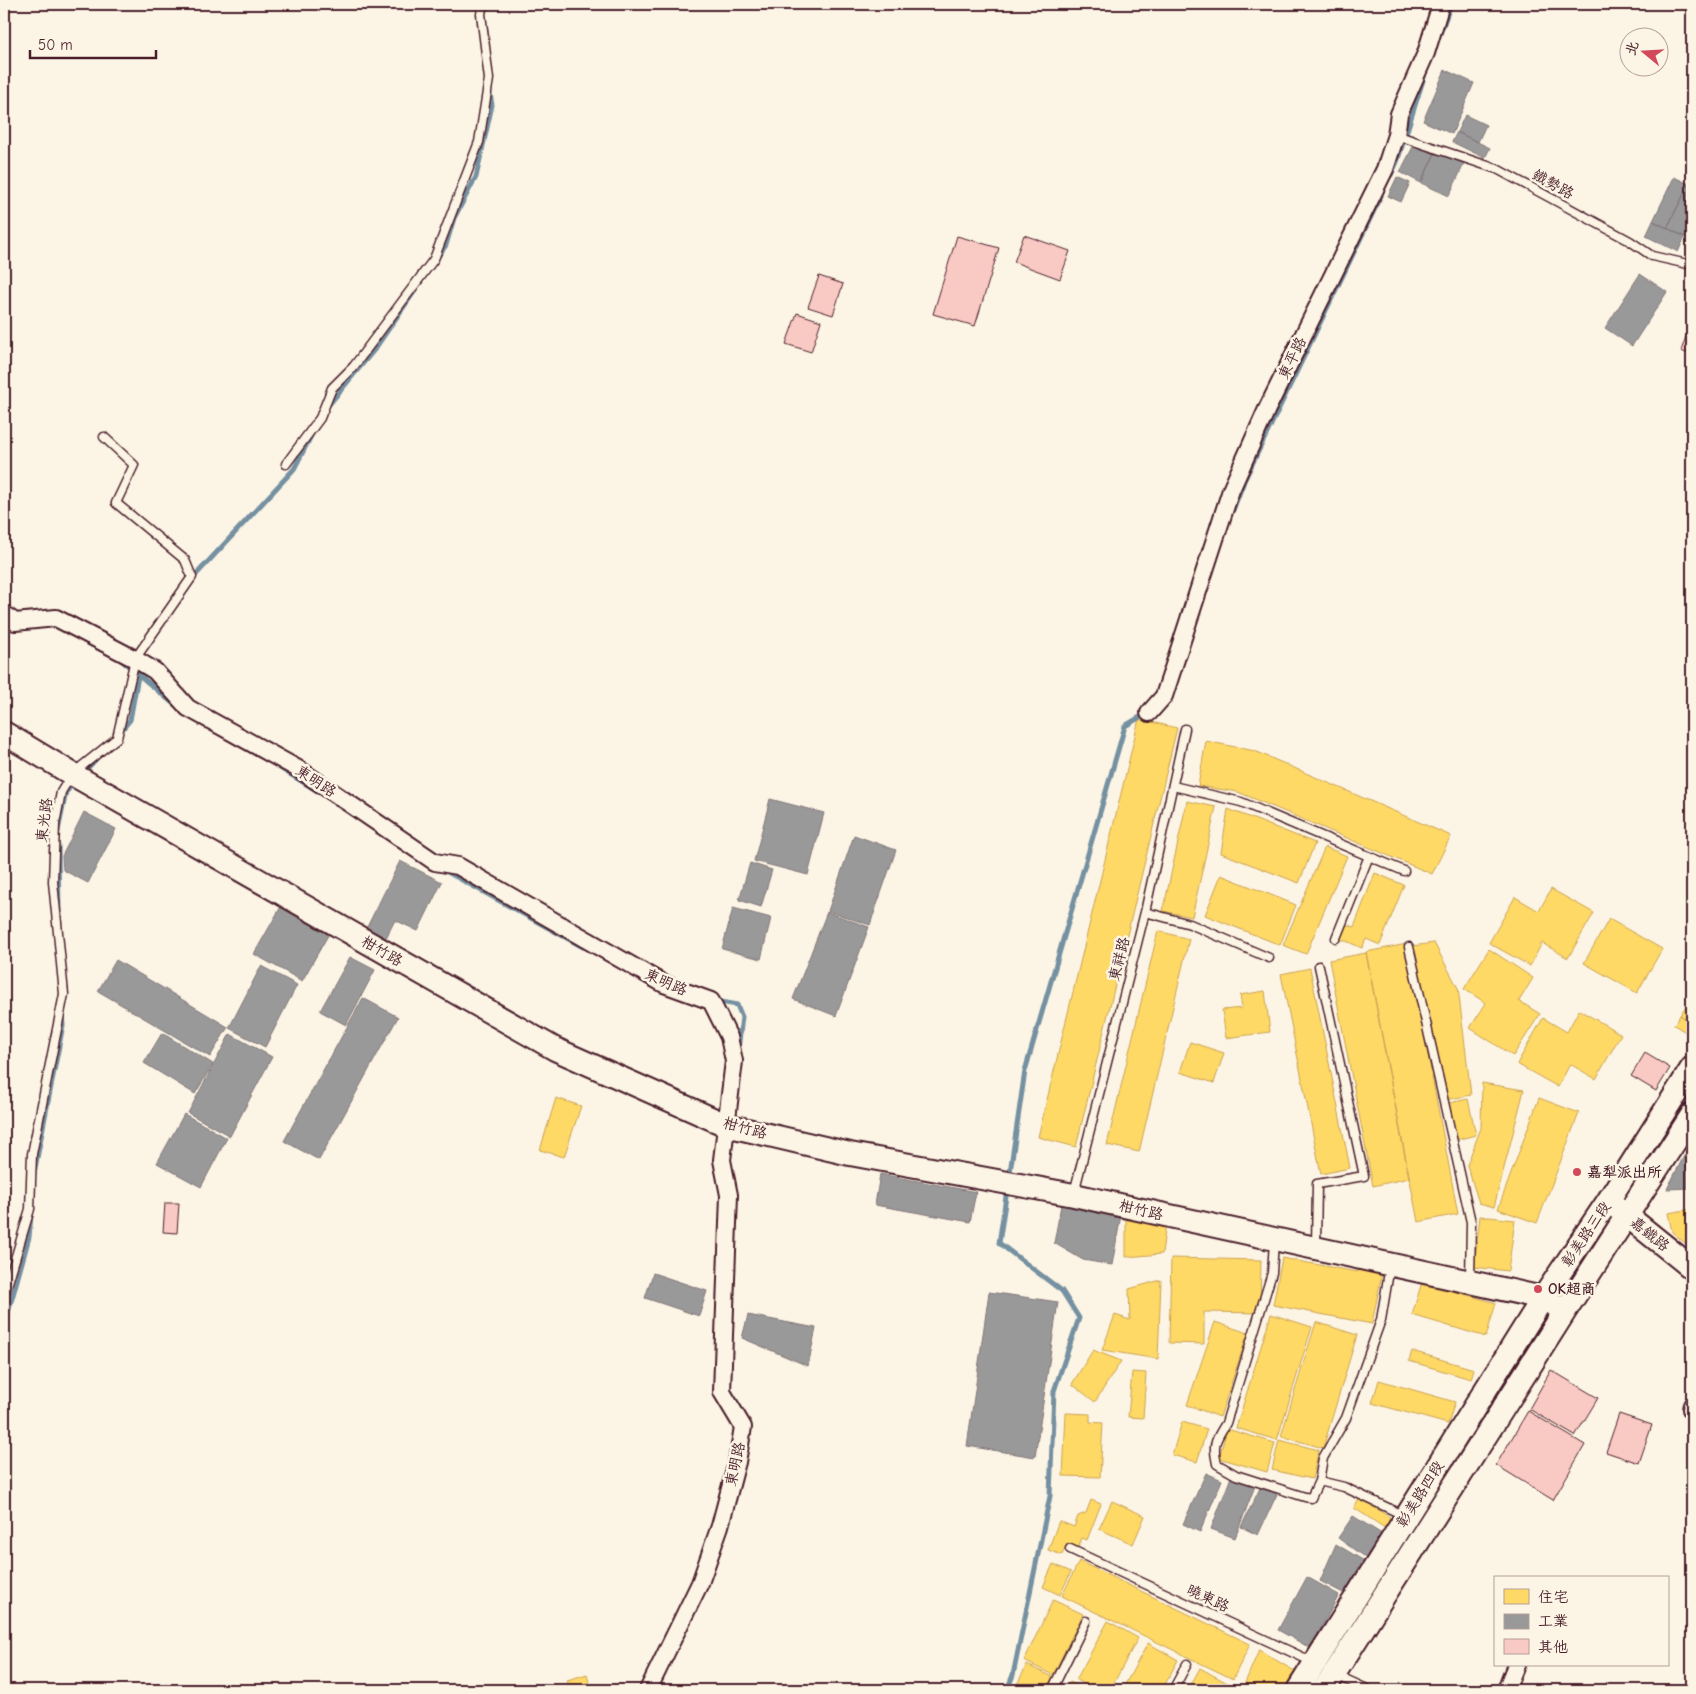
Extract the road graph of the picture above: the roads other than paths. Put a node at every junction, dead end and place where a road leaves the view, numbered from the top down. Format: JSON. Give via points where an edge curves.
{"nodes":[{"id":1,"x":483,"y":4,"type":"edge"},
{"id":2,"x":1441,"y":4,"type":"edge"},
{"id":3,"x":1396,"y":135,"type":"junction"},
{"id":4,"x":1692,"y":265,"type":"edge"},
{"id":5,"x":104,"y":437,"type":"dead end"},
{"id":6,"x":286,"y":464,"type":"dead end"},
{"id":7,"x":4,"y":614,"type":"edge"},
{"id":8,"x":135,"y":659,"type":"junction"},
{"id":9,"x":1149,"y":713,"type":"dead end"},
{"id":10,"x":1185,"y":729,"type":"dead end"},
{"id":11,"x":4,"y":733,"type":"edge"},
{"id":12,"x":72,"y":774,"type":"junction"},
{"id":13,"x":1173,"y":786,"type":"junction"},
{"id":14,"x":1369,"y":856,"type":"junction"},
{"id":15,"x":1404,"y":872,"type":"dead end"},
{"id":16,"x":1145,"y":912,"type":"junction"},
{"id":17,"x":1336,"y":938,"type":"dead end"},
{"id":18,"x":1409,"y":947,"type":"dead end"},
{"id":19,"x":1269,"y":958,"type":"dead end"},
{"id":20,"x":1319,"y":966,"type":"dead end"},
{"id":21,"x":1692,"y":1068,"type":"edge"},
{"id":22,"x":1692,"y":1115,"type":"edge"},
{"id":23,"x":726,"y":1125,"type":"junction"},
{"id":24,"x":1074,"y":1195,"type":"junction"},
{"id":25,"x":1608,"y":1201,"type":"junction"},
{"id":26,"x":1627,"y":1216,"type":"junction"},
{"id":27,"x":1275,"y":1240,"type":"junction"},
{"id":28,"x":1316,"y":1248,"type":"junction"},
{"id":29,"x":1390,"y":1264,"type":"junction"},
{"id":30,"x":1692,"y":1268,"type":"edge"},
{"id":31,"x":1470,"y":1282,"type":"junction"},
{"id":32,"x":4,"y":1296,"type":"edge"},
{"id":33,"x":1543,"y":1298,"type":"junction"},
{"id":34,"x":1565,"y":1311,"type":"junction"},
{"id":35,"x":1319,"y":1481,"type":"junction"},
{"id":36,"x":1416,"y":1523,"type":"junction"},
{"id":37,"x":1070,"y":1549,"type":"dead end"},
{"id":38,"x":1086,"y":1621,"type":"dead end"},
{"id":39,"x":1187,"y":1664,"type":"dead end"},
{"id":40,"x":1516,"y":1666,"type":"edge"},
{"id":41,"x":1324,"y":1673,"type":"edge"},
{"id":42,"x":648,"y":1690,"type":"edge"},
{"id":43,"x":1052,"y":1690,"type":"edge"},
{"id":44,"x":1173,"y":1690,"type":"edge"},
{"id":45,"x":1298,"y":1690,"type":"edge"},
{"id":46,"x":1369,"y":1690,"type":"edge"},
{"id":47,"x":1506,"y":1690,"type":"edge"}],
"edges":[{"from":1,"to":6,"type":"lane","via":[[481,14],[489,79],[479,142],[434,259],[354,366],[332,388],[320,418]]},
{"from":2,"to":3,"type":"street","name":"東平路","via":[[1426,53],[1399,114]]},
{"from":3,"to":4,"type":"lane","name":"鐵勢路","via":[[1497,169],[1652,256]]},
{"from":3,"to":9,"type":"street","name":"東平路","via":[[1385,169],[1267,409],[1231,490],[1164,696]]},
{"from":5,"to":8,"type":"lane","name":"東光路","via":[[134,465],[116,503],[185,560],[192,577]]},
{"from":7,"to":8,"type":"street","name":"東明路","via":[[15,622],[56,618]]},
{"from":8,"to":12,"type":"lane","name":"東光路","via":[[117,738]]},
{"from":8,"to":23,"type":"street","name":"東明路","via":[[155,671],[188,708],[300,770],[435,862],[458,866],[664,984],[711,1001],[729,1037],[734,1061]]},
{"from":10,"to":13,"type":"lane","name":"東祥路"},
{"from":11,"to":12,"type":"street","name":"柑竹路"},
{"from":12,"to":23,"type":"street","name":"柑竹路","via":[[555,1049]]},
{"from":12,"to":32,"type":"lane","name":"東光路","via":[[61,792],[55,824],[53,882],[64,994],[32,1154],[30,1209]]},
{"from":13,"to":14,"type":"lane","via":[[1241,802]]},
{"from":13,"to":16,"type":"lane","name":"東祥路"},
{"from":14,"to":15,"type":"lane"},
{"from":14,"to":17,"type":"lane"},
{"from":16,"to":19,"type":"lane","via":[[1190,924]]},
{"from":16,"to":24,"type":"lane","name":"東祥路"},
{"from":18,"to":31,"type":"lane","via":[[1471,1222]]},
{"from":20,"to":28,"type":"lane","via":[[1364,1176],[1317,1184]]},
{"from":21,"to":25,"type":"street","name":"彰美路三段"},
{"from":22,"to":26,"type":"street","name":"彰美路三段"},
{"from":23,"to":24,"type":"street","name":"柑竹路","via":[[850,1154]]},
{"from":23,"to":42,"type":"street","name":"東明路","via":[[722,1160],[730,1195],[722,1392],[743,1427],[720,1526],[700,1583]]},
{"from":24,"to":27,"type":"street","name":"柑竹路"},
{"from":25,"to":26,"type":"street","name":"嘉鐵路"},
{"from":25,"to":33,"type":"street","name":"彰美路三段"},
{"from":26,"to":30,"type":"street","name":"嘉鐵路"},
{"from":26,"to":34,"type":"street","name":"彰美路三段"},
{"from":27,"to":28,"type":"street","name":"柑竹路"},
{"from":27,"to":35,"type":"lane","via":[[1272,1273],[1226,1423],[1214,1442],[1214,1450],[1218,1464],[1236,1475],[1295,1494],[1311,1498]]},
{"from":28,"to":29,"type":"street","name":"柑竹路"},
{"from":29,"to":31,"type":"street","name":"柑竹路"},
{"from":29,"to":35,"type":"lane","via":[[1381,1320],[1346,1418],[1323,1458]]},
{"from":31,"to":33,"type":"street","name":"柑竹路"},
{"from":33,"to":34,"type":"street","name":"柑竹路"},
{"from":33,"to":36,"type":"street","name":"彰美路四段"},
{"from":34,"to":36,"type":"street","name":"彰美路四段"},
{"from":35,"to":36,"type":"lane","via":[[1344,1487]]},
{"from":36,"to":41,"type":"street","name":"彰美路四段"},
{"from":37,"to":41,"type":"lane","name":"曉東路"},
{"from":38,"to":43,"type":"lane"},
{"from":39,"to":44,"type":"lane"},
{"from":40,"to":47,"type":"street"},
{"from":41,"to":45,"type":"street","name":"彰美路四段"},
{"from":41,"to":46,"type":"lane","name":"曉東路"}]}
